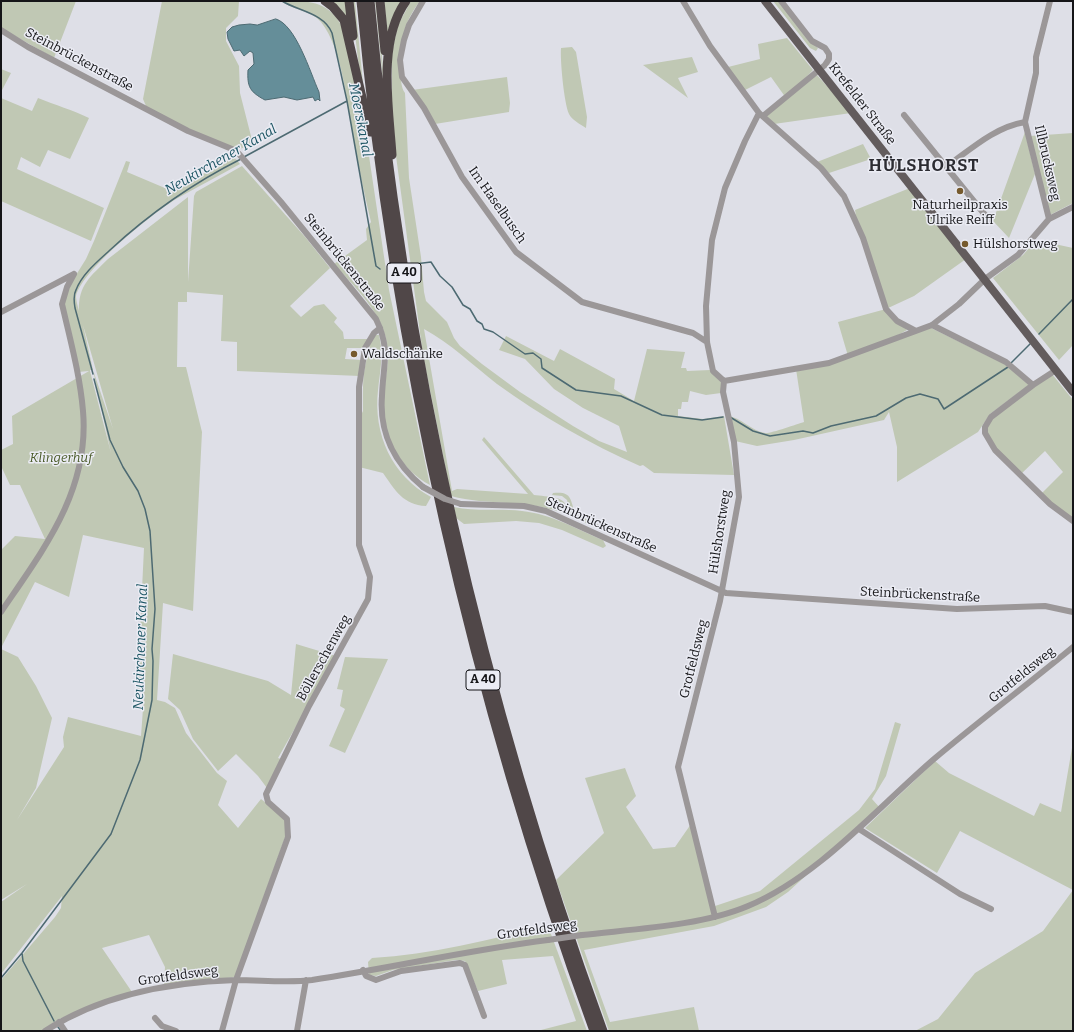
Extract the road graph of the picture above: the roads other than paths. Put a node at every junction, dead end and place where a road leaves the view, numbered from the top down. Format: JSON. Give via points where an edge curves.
{"nodes":[{"id":1,"x":325,"y":1,"type":"edge"},
{"id":2,"x":349,"y":1,"type":"edge"},
{"id":3,"x":361,"y":1,"type":"edge"},
{"id":4,"x":370,"y":1,"type":"edge"},
{"id":5,"x":380,"y":1,"type":"edge"},
{"id":6,"x":406,"y":1,"type":"edge"},
{"id":7,"x":423,"y":1,"type":"edge"},
{"id":8,"x":682,"y":1,"type":"edge"},
{"id":9,"x":765,"y":1,"type":"edge"},
{"id":10,"x":781,"y":1,"type":"edge"},
{"id":11,"x":1050,"y":1,"type":"edge"},
{"id":12,"x":1,"y":30,"type":"edge"},
{"id":13,"x":820,"y":69,"type":"junction"},
{"id":14,"x":388,"y":82,"type":"junction"},
{"id":15,"x":364,"y":105,"type":"junction"},
{"id":16,"x":761,"y":115,"type":"junction"},
{"id":17,"x":904,"y":115,"type":"dead end"},
{"id":18,"x":1025,"y":122,"type":"junction"},
{"id":19,"x":946,"y":167,"type":"junction"},
{"id":20,"x":380,"y":169,"type":"junction"},
{"id":21,"x":392,"y":194,"type":"junction"},
{"id":22,"x":1073,"y":207,"type":"edge"},
{"id":23,"x":1049,"y":219,"type":"junction"},
{"id":24,"x":990,"y":222,"type":"dead end"},
{"id":25,"x":985,"y":279,"type":"junction"},
{"id":26,"x":1,"y":312,"type":"edge"},
{"id":27,"x":932,"y":325,"type":"junction"},
{"id":28,"x":380,"y":328,"type":"junction"},
{"id":29,"x":914,"y":330,"type":"junction"},
{"id":30,"x":707,"y":342,"type":"junction"},
{"id":31,"x":1056,"y":370,"type":"junction"},
{"id":32,"x":724,"y":381,"type":"junction"},
{"id":33,"x":1033,"y":385,"type":"junction"},
{"id":34,"x":1073,"y":392,"type":"edge"},
{"id":35,"x":1073,"y":522,"type":"edge"},
{"id":36,"x":721,"y":592,"type":"junction"},
{"id":37,"x":1,"y":612,"type":"edge"},
{"id":38,"x":1073,"y":612,"type":"edge"},
{"id":39,"x":1073,"y":647,"type":"edge"},
{"id":40,"x":859,"y":829,"type":"junction"},
{"id":41,"x":991,"y":909,"type":"dead end"},
{"id":42,"x":715,"y":917,"type":"junction"},
{"id":43,"x":363,"y":970,"type":"junction"},
{"id":44,"x":236,"y":980,"type":"junction"},
{"id":45,"x":306,"y":980,"type":"junction"},
{"id":46,"x":484,"y":1016,"type":"dead end"},
{"id":47,"x":155,"y":1018,"type":"dead end"},
{"id":48,"x":59,"y":1022,"type":"junction"},
{"id":49,"x":45,"y":1031,"type":"edge"},
{"id":50,"x":65,"y":1031,"type":"edge"},
{"id":51,"x":176,"y":1031,"type":"edge"},
{"id":52,"x":222,"y":1031,"type":"edge"},
{"id":53,"x":297,"y":1031,"type":"edge"},
{"id":54,"x":594,"y":1031,"type":"edge"},
{"id":55,"x":603,"y":1031,"type":"edge"}],
"edges":[{"from":1,"to":15,"type":"highway","via":[[334,7],[344,20]]},
{"from":2,"to":15,"type":"highway"},
{"from":3,"to":20,"type":"highway","number":"A 40"},
{"from":4,"to":21,"type":"highway","number":"A 40"},
{"from":5,"to":14,"type":"highway"},
{"from":6,"to":14,"type":"highway","via":[[397,16],[390,39]]},
{"from":7,"to":30,"type":"street","name":"Im Haselbusch","via":[[412,18],[404,40],[400,60],[402,77],[424,108],[462,177],[516,252],[582,302],[694,332]]},
{"from":8,"to":16,"type":"street","via":[[710,46]]},
{"from":9,"to":13,"type":"main road","name":"Krefelder Straße"},
{"from":10,"to":13,"type":"street","via":[[812,41],[826,48],[829,59]]},
{"from":11,"to":18,"type":"street","name":"Illbrucksweg","via":[[1036,57],[1036,73]]},
{"from":12,"to":28,"type":"street","name":"Steinbrückenstraße","via":[[28,47],[188,131],[239,154],[360,297]]},
{"from":13,"to":16,"type":"street"},
{"from":13,"to":25,"type":"main road","name":"Krefelder Straße"},
{"from":14,"to":21,"type":"highway"},
{"from":15,"to":20,"type":"highway"},
{"from":16,"to":29,"type":"street","via":[[821,168],[844,196],[864,238],[886,309],[897,321]]},
{"from":16,"to":30,"type":"street","via":[[745,141],[725,188],[712,240],[706,306]]},
{"from":17,"to":19,"type":"street"},
{"from":18,"to":19,"type":"street","via":[[992,134]]},
{"from":18,"to":23,"type":"street","name":"Illbrucksweg"},
{"from":19,"to":24,"type":"street"},
{"from":20,"to":54,"type":"highway","number":"A 40","via":[[415,388],[457,580],[492,716],[526,832]]},
{"from":21,"to":55,"type":"highway","number":"A 40","via":[[434,439],[480,638],[534,830]]},
{"from":22,"to":23,"type":"street"},
{"from":23,"to":25,"type":"street","name":"Illbrucksweg","via":[[1018,255]]},
{"from":25,"to":27,"type":"street"},
{"from":25,"to":31,"type":"main road","name":"Krefelder Straße"},
{"from":26,"to":37,"type":"street","via":[[74,274],[62,304],[83,410],[84,439],[80,470],[60,520],[37,560]]},
{"from":27,"to":29,"type":"street"},
{"from":27,"to":33,"type":"street","via":[[1006,362]]},
{"from":28,"to":36,"type":"street","name":"Steinbrückenstraße","bridge":true,"via":[[386,351],[382,396],[385,433],[397,460],[423,487],[461,504],[524,506],[546,511]]},
{"from":28,"to":44,"type":"street","name":"Böllerschenweg","via":[[374,332],[365,348],[359,387],[359,545],[370,577],[368,599],[303,718],[266,794],[268,802],[287,819],[288,837]]},
{"from":29,"to":32,"type":"street","via":[[829,363]]},
{"from":30,"to":32,"type":"street","via":[[713,371]]},
{"from":31,"to":33,"type":"street"},
{"from":31,"to":34,"type":"main road","name":"Krefelder Straße"},
{"from":32,"to":36,"type":"street","name":"Hülshorstweg","via":[[723,392],[734,442],[739,497]]},
{"from":33,"to":35,"type":"street","via":[[991,417],[985,426],[985,433],[995,450],[1050,504]]},
{"from":36,"to":38,"type":"street","name":"Steinbrückenstraße","via":[[957,609],[1045,606]]},
{"from":36,"to":42,"type":"street","name":"Grotfeldsweg","via":[[678,767]]},
{"from":39,"to":40,"type":"street","name":"Grotfeldsweg","via":[[934,759]]},
{"from":40,"to":41,"type":"street","via":[[960,894]]},
{"from":40,"to":42,"type":"street","name":"Grotfeldsweg","via":[[789,886],[748,906]]},
{"from":42,"to":43,"type":"street","name":"Grotfeldsweg","bridge":true,"via":[[462,952]]},
{"from":43,"to":45,"type":"street","name":"Grotfeldsweg"},
{"from":43,"to":46,"type":"street","via":[[366,976],[376,980],[402,971],[460,962],[465,965]]},
{"from":44,"to":45,"type":"street","name":"Grotfeldsweg"},
{"from":44,"to":48,"type":"street","name":"Grotfeldsweg","via":[[200,982],[150,990],[108,1002]]},
{"from":44,"to":52,"type":"street","name":"Böllerschenweg"},
{"from":45,"to":53,"type":"street"},
{"from":47,"to":51,"type":"street","via":[[162,1026]]},
{"from":48,"to":49,"type":"street","name":"Grotfeldsweg"},
{"from":48,"to":50,"type":"street"}]}
